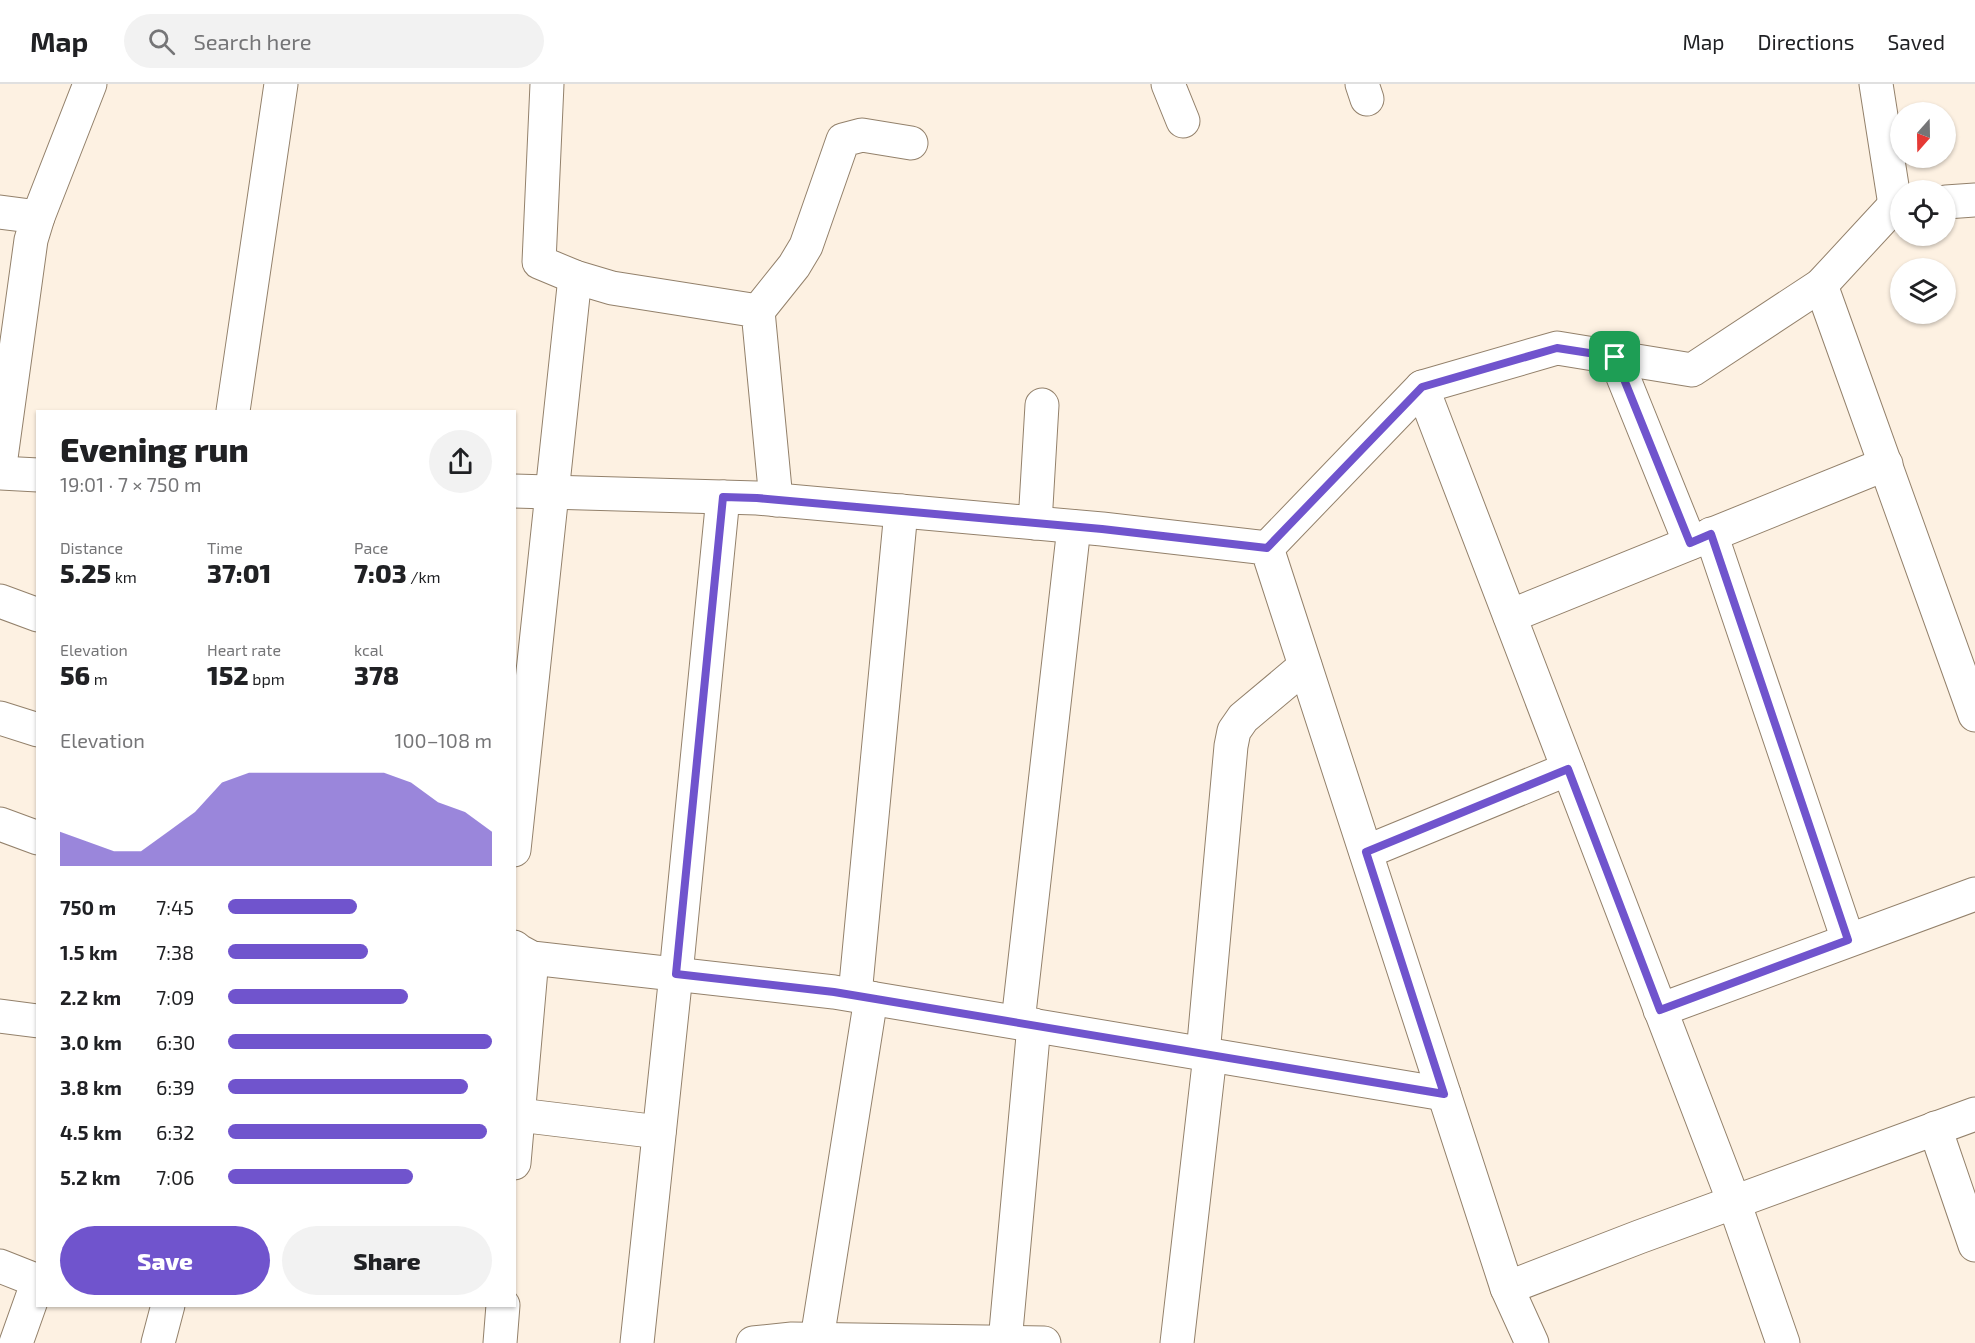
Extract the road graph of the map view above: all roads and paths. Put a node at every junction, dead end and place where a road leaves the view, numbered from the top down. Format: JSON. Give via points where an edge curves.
{"nodes":[{"id":1,"x":90,"y":84,"type":"edge"},
{"id":2,"x":281,"y":84,"type":"edge"},
{"id":3,"x":547,"y":84,"type":"edge"},
{"id":4,"x":1168,"y":84,"type":"edge"},
{"id":5,"x":1876,"y":84,"type":"edge"},
{"id":6,"x":1183,"y":121,"type":"dead end"},
{"id":7,"x":911,"y":143,"type":"dead end"},
{"id":8,"x":1893,"y":180,"type":"edge"},
{"id":9,"x":1975,"y":200,"type":"edge"},
{"id":10,"x":1956,"y":201,"type":"edge"},
{"id":11,"x":0,"y":212,"type":"edge"},
{"id":12,"x":1890,"y":213,"type":"edge"},
{"id":13,"x":38,"y":217,"type":"junction"},
{"id":14,"x":575,"y":277,"type":"junction"},
{"id":15,"x":1821,"y":285,"type":"junction"},
{"id":16,"x":758,"y":311,"type":"junction"},
{"id":17,"x":1615,"y":357,"type":"junction"},
{"id":18,"x":1422,"y":387,"type":"junction"},
{"id":19,"x":1042,"y":405,"type":"dead end"},
{"id":20,"x":233,"y":410,"type":"edge"},
{"id":21,"x":1886,"y":464,"type":"junction"},
{"id":22,"x":0,"y":465,"type":"edge"},
{"id":23,"x":0,"y":473,"type":"edge"},
{"id":24,"x":36,"y":475,"type":"edge"},
{"id":25,"x":516,"y":491,"type":"edge"},
{"id":26,"x":554,"y":492,"type":"junction"},
{"id":27,"x":723,"y":497,"type":"junction"},
{"id":28,"x":776,"y":500,"type":"junction"},
{"id":29,"x":901,"y":511,"type":"junction"},
{"id":30,"x":1035,"y":523,"type":"junction"},
{"id":31,"x":1074,"y":527,"type":"junction"},
{"id":32,"x":1701,"y":539,"type":"junction"},
{"id":33,"x":1267,"y":548,"type":"junction"},
{"id":34,"x":0,"y":601,"type":"edge"},
{"id":35,"x":36,"y":614,"type":"edge"},
{"id":36,"x":1509,"y":616,"type":"junction"},
{"id":37,"x":1305,"y":666,"type":"junction"},
{"id":38,"x":1968,"y":673,"type":"edge"},
{"id":39,"x":1975,"y":715,"type":"edge"},
{"id":40,"x":0,"y":718,"type":"edge"},
{"id":41,"x":36,"y":729,"type":"edge"},
{"id":42,"x":1568,"y":769,"type":"junction"},
{"id":43,"x":0,"y":824,"type":"edge"},
{"id":44,"x":516,"y":832,"type":"edge"},
{"id":45,"x":36,"y":837,"type":"edge"},
{"id":46,"x":1366,"y":852,"type":"junction"},
{"id":47,"x":1975,"y":894,"type":"edge"},
{"id":48,"x":1848,"y":940,"type":"junction"},
{"id":49,"x":523,"y":952,"type":"edge"},
{"id":50,"x":676,"y":974,"type":"junction"},
{"id":51,"x":863,"y":997,"type":"junction"},
{"id":52,"x":1660,"y":1010,"type":"junction"},
{"id":53,"x":0,"y":1017,"type":"edge"},
{"id":54,"x":36,"y":1021,"type":"edge"},
{"id":55,"x":1026,"y":1024,"type":"junction"},
{"id":56,"x":1207,"y":1054,"type":"junction"},
{"id":57,"x":1444,"y":1094,"type":"junction"},
{"id":58,"x":1975,"y":1114,"type":"edge"},
{"id":59,"x":1935,"y":1128,"type":"junction"},
{"id":60,"x":659,"y":1132,"type":"junction"},
{"id":61,"x":516,"y":1140,"type":"edge"},
{"id":62,"x":1734,"y":1202,"type":"junction"},
{"id":63,"x":1975,"y":1245,"type":"edge"},
{"id":64,"x":0,"y":1266,"type":"edge"},
{"id":65,"x":36,"y":1280,"type":"edge"},
{"id":66,"x":36,"y":1287,"type":"edge"},
{"id":67,"x":1507,"y":1288,"type":"junction"},
{"id":68,"x":167,"y":1307,"type":"edge"},
{"id":69,"x":503,"y":1307,"type":"edge"},
{"id":70,"x":817,"y":1339,"type":"junction"},
{"id":71,"x":892,"y":1342,"type":"edge"},
{"id":72,"x":1005,"y":1342,"type":"edge"},
{"id":73,"x":16,"y":1343,"type":"edge"},
{"id":74,"x":158,"y":1343,"type":"edge"},
{"id":75,"x":500,"y":1343,"type":"edge"},
{"id":76,"x":636,"y":1343,"type":"edge"},
{"id":77,"x":753,"y":1343,"type":"edge"},
{"id":78,"x":1044,"y":1343,"type":"edge"},
{"id":79,"x":1178,"y":1343,"type":"edge"},
{"id":80,"x":1532,"y":1343,"type":"edge"},
{"id":81,"x":1783,"y":1343,"type":"edge"}],
"edges":[{"from":1,"to":13,"type":"street"},
{"from":2,"to":20,"type":"street"},
{"from":3,"to":14,"type":"street","via":[[539,262]]},
{"from":4,"to":6,"type":"street"},
{"from":5,"to":8,"type":"street"},
{"from":7,"to":16,"type":"street","via":[[862,135],[843,140],[806,246]]},
{"from":9,"to":10,"type":"street"},
{"from":11,"to":13,"type":"street"},
{"from":12,"to":15,"type":"street"},
{"from":13,"to":22,"type":"street","via":[[31,240]]},
{"from":14,"to":16,"type":"street","via":[[612,288]]},
{"from":14,"to":26,"type":"street"},
{"from":15,"to":17,"type":"street","via":[[1692,370]]},
{"from":15,"to":21,"type":"street"},
{"from":16,"to":28,"type":"street"},
{"from":17,"to":18,"type":"street","via":[[1557,348]]},
{"from":17,"to":32,"type":"street"},
{"from":18,"to":33,"type":"street"},
{"from":18,"to":36,"type":"street"},
{"from":19,"to":30,"type":"street"},
{"from":21,"to":32,"type":"street"},
{"from":21,"to":38,"type":"street"},
{"from":23,"to":24,"type":"street"},
{"from":25,"to":26,"type":"street"},
{"from":26,"to":27,"type":"street"},
{"from":26,"to":44,"type":"street"},
{"from":27,"to":28,"type":"street"},
{"from":27,"to":50,"type":"street"},
{"from":28,"to":29,"type":"street"},
{"from":29,"to":30,"type":"street"},
{"from":29,"to":51,"type":"street"},
{"from":30,"to":31,"type":"street"},
{"from":31,"to":33,"type":"street"},
{"from":31,"to":55,"type":"street"},
{"from":32,"to":36,"type":"street"},
{"from":32,"to":48,"type":"street"},
{"from":33,"to":37,"type":"street"},
{"from":34,"to":35,"type":"street"},
{"from":36,"to":42,"type":"street"},
{"from":37,"to":46,"type":"street"},
{"from":37,"to":56,"type":"street","via":[[1243,718],[1234,731]]},
{"from":38,"to":39,"type":"street"},
{"from":40,"to":41,"type":"street"},
{"from":42,"to":46,"type":"street"},
{"from":42,"to":52,"type":"street"},
{"from":43,"to":45,"type":"street"},
{"from":46,"to":57,"type":"street"},
{"from":47,"to":48,"type":"street"},
{"from":48,"to":52,"type":"street"},
{"from":49,"to":50,"type":"street"},
{"from":49,"to":61,"type":"street"},
{"from":50,"to":51,"type":"street"},
{"from":50,"to":60,"type":"street"},
{"from":51,"to":55,"type":"street"},
{"from":51,"to":70,"type":"street"},
{"from":52,"to":62,"type":"street"},
{"from":53,"to":54,"type":"street"},
{"from":55,"to":56,"type":"street"},
{"from":55,"to":72,"type":"street"},
{"from":56,"to":57,"type":"street"},
{"from":56,"to":79,"type":"street"},
{"from":57,"to":67,"type":"street"},
{"from":58,"to":59,"type":"street"},
{"from":59,"to":62,"type":"street"},
{"from":59,"to":63,"type":"street"},
{"from":60,"to":61,"type":"street"},
{"from":60,"to":76,"type":"street"},
{"from":62,"to":67,"type":"street"},
{"from":62,"to":81,"type":"street"},
{"from":64,"to":65,"type":"street"},
{"from":66,"to":73,"type":"street"},
{"from":67,"to":80,"type":"street"},
{"from":68,"to":74,"type":"street"},
{"from":69,"to":75,"type":"street"},
{"from":70,"to":71,"type":"street"},
{"from":70,"to":77,"type":"street"},
{"from":71,"to":72,"type":"street"},
{"from":72,"to":78,"type":"street"}]}
